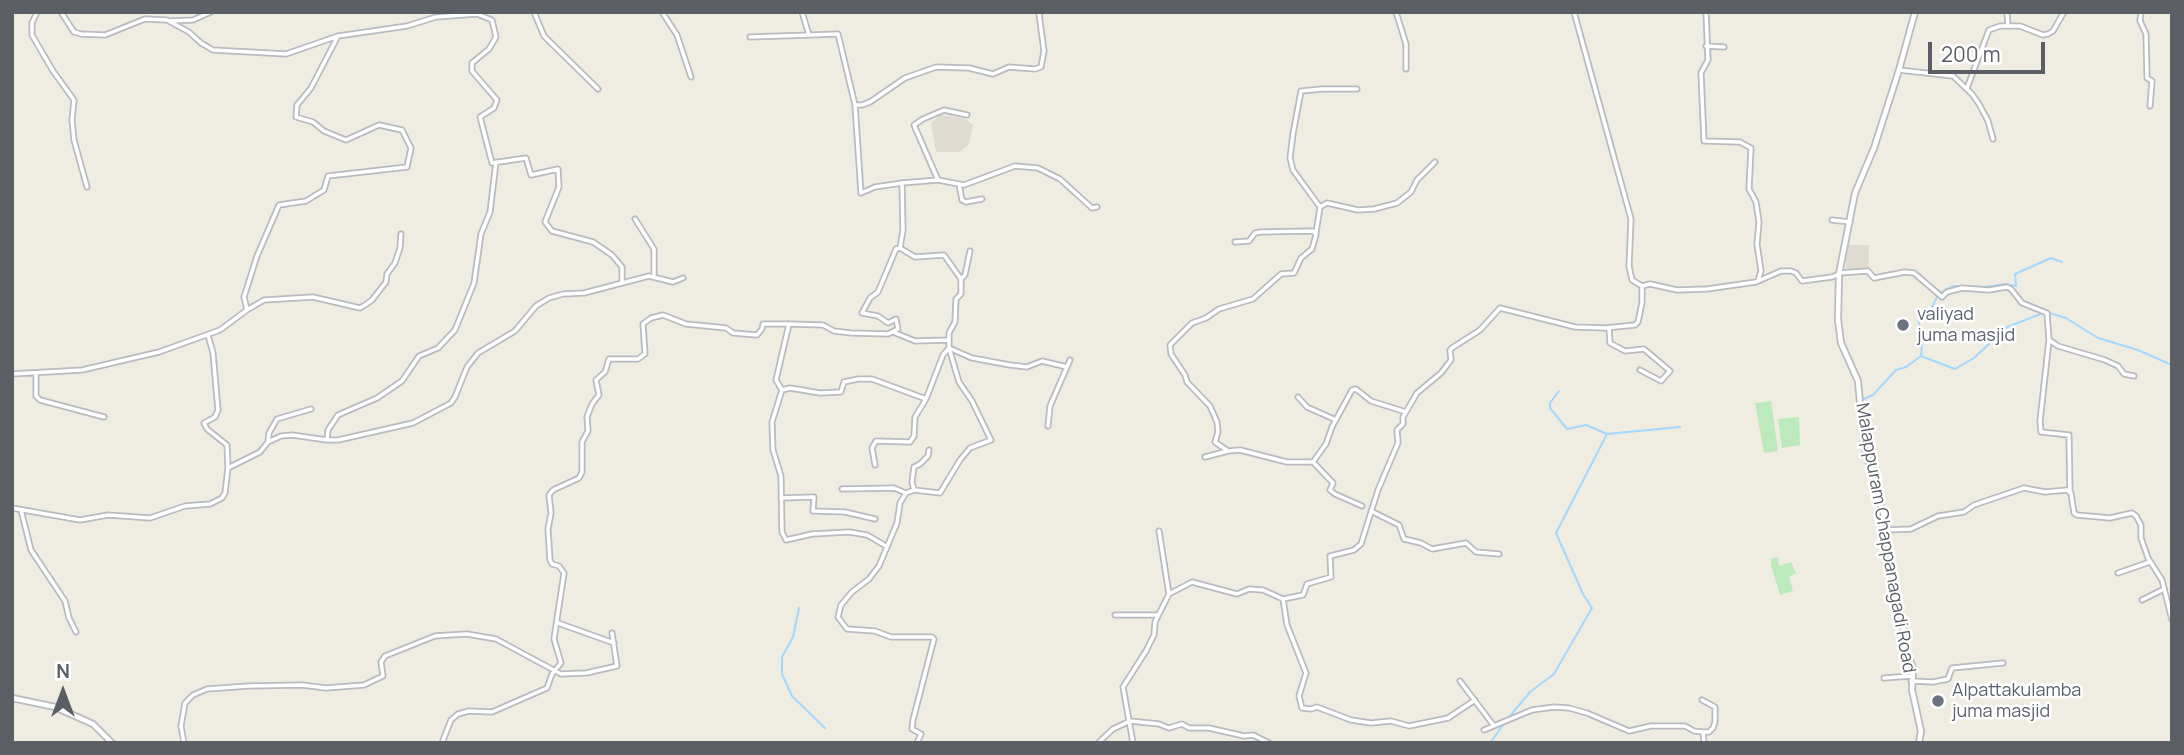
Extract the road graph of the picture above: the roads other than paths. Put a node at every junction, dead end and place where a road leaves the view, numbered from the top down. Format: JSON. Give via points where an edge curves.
{"nodes":[{"id":1,"x":37,"y":12,"type":"edge"},
{"id":2,"x":61,"y":12,"type":"edge"},
{"id":3,"x":211,"y":12,"type":"edge"},
{"id":4,"x":534,"y":12,"type":"edge"},
{"id":5,"x":662,"y":12,"type":"edge"},
{"id":6,"x":802,"y":12,"type":"edge"},
{"id":7,"x":1041,"y":12,"type":"edge"},
{"id":8,"x":1396,"y":12,"type":"edge"},
{"id":9,"x":1574,"y":12,"type":"edge"},
{"id":10,"x":1706,"y":12,"type":"edge"},
{"id":11,"x":1915,"y":12,"type":"edge"},
{"id":12,"x":2007,"y":12,"type":"edge"},
{"id":13,"x":2064,"y":12,"type":"edge"},
{"id":14,"x":2141,"y":12,"type":"edge"},
{"id":15,"x":167,"y":20,"type":"junction"},
{"id":16,"x":2008,"y":26,"type":"junction"},
{"id":17,"x":809,"y":34,"type":"junction"},
{"id":18,"x":338,"y":36,"type":"junction"},
{"id":19,"x":750,"y":37,"type":"dead end"},
{"id":20,"x":1706,"y":46,"type":"junction"},
{"id":21,"x":1724,"y":47,"type":"dead end"},
{"id":22,"x":1406,"y":69,"type":"dead end"},
{"id":23,"x":1899,"y":70,"type":"junction"},
{"id":24,"x":691,"y":77,"type":"dead end"},
{"id":25,"x":1967,"y":88,"type":"junction"},
{"id":26,"x":598,"y":89,"type":"dead end"},
{"id":27,"x":1357,"y":89,"type":"dead end"},
{"id":28,"x":855,"y":105,"type":"junction"},
{"id":29,"x":2150,"y":106,"type":"dead end"},
{"id":30,"x":967,"y":116,"type":"dead end"},
{"id":31,"x":1993,"y":139,"type":"dead end"},
{"id":32,"x":496,"y":162,"type":"junction"},
{"id":33,"x":1435,"y":162,"type":"dead end"},
{"id":34,"x":938,"y":180,"type":"junction"},
{"id":35,"x":902,"y":183,"type":"junction"},
{"id":36,"x":959,"y":184,"type":"junction"},
{"id":37,"x":87,"y":187,"type":"dead end"},
{"id":38,"x":982,"y":199,"type":"dead end"},
{"id":39,"x":1097,"y":207,"type":"dead end"},
{"id":40,"x":1320,"y":207,"type":"junction"},
{"id":41,"x":635,"y":219,"type":"dead end"},
{"id":42,"x":1832,"y":220,"type":"dead end"},
{"id":43,"x":1850,"y":222,"type":"junction"},
{"id":44,"x":401,"y":234,"type":"dead end"},
{"id":45,"x":1316,"y":235,"type":"junction"},
{"id":46,"x":1235,"y":242,"type":"dead end"},
{"id":47,"x":900,"y":248,"type":"junction"},
{"id":48,"x":970,"y":251,"type":"dead end"},
{"id":49,"x":1839,"y":274,"type":"junction"},
{"id":50,"x":654,"y":277,"type":"junction"},
{"id":51,"x":683,"y":278,"type":"dead end"},
{"id":52,"x":961,"y":279,"type":"junction"},
{"id":53,"x":1758,"y":281,"type":"junction"},
{"id":54,"x":622,"y":282,"type":"junction"},
{"id":55,"x":1642,"y":286,"type":"junction"},
{"id":56,"x":247,"y":310,"type":"junction"},
{"id":57,"x":789,"y":324,"type":"junction"},
{"id":58,"x":1609,"y":328,"type":"junction"},
{"id":59,"x":893,"y":332,"type":"junction"},
{"id":60,"x":208,"y":335,"type":"junction"},
{"id":61,"x":949,"y":340,"type":"junction"},
{"id":62,"x":2049,"y":340,"type":"junction"},
{"id":63,"x":949,"y":348,"type":"junction"},
{"id":64,"x":1070,"y":360,"type":"dead end"},
{"id":65,"x":1067,"y":367,"type":"junction"},
{"id":66,"x":1640,"y":370,"type":"dead end"},
{"id":67,"x":36,"y":373,"type":"junction"},
{"id":68,"x":12,"y":374,"type":"edge"},
{"id":69,"x":2134,"y":376,"type":"dead end"},
{"id":70,"x":782,"y":390,"type":"junction"},
{"id":71,"x":1298,"y":397,"type":"dead end"},
{"id":72,"x":926,"y":399,"type":"junction"},
{"id":73,"x":311,"y":409,"type":"dead end"},
{"id":74,"x":1406,"y":412,"type":"junction"},
{"id":75,"x":104,"y":417,"type":"dead end"},
{"id":76,"x":1336,"y":420,"type":"junction"},
{"id":77,"x":1048,"y":426,"type":"dead end"},
{"id":78,"x":327,"y":440,"type":"junction"},
{"id":79,"x":268,"y":442,"type":"junction"},
{"id":80,"x":929,"y":450,"type":"dead end"},
{"id":81,"x":1230,"y":450,"type":"junction"},
{"id":82,"x":1205,"y":457,"type":"dead end"},
{"id":83,"x":1313,"y":462,"type":"junction"},
{"id":84,"x":875,"y":466,"type":"dead end"},
{"id":85,"x":228,"y":468,"type":"junction"},
{"id":86,"x":842,"y":489,"type":"dead end"},
{"id":87,"x":914,"y":490,"type":"junction"},
{"id":88,"x":906,"y":493,"type":"junction"},
{"id":89,"x":2070,"y":493,"type":"junction"},
{"id":90,"x":781,"y":498,"type":"junction"},
{"id":91,"x":1362,"y":506,"type":"dead end"},
{"id":92,"x":12,"y":508,"type":"edge"},
{"id":93,"x":21,"y":510,"type":"junction"},
{"id":94,"x":1371,"y":510,"type":"junction"},
{"id":95,"x":875,"y":519,"type":"dead end"},
{"id":96,"x":1885,"y":530,"type":"junction"},
{"id":97,"x":1159,"y":531,"type":"dead end"},
{"id":98,"x":886,"y":546,"type":"junction"},
{"id":99,"x":1499,"y":554,"type":"dead end"},
{"id":100,"x":2150,"y":562,"type":"junction"},
{"id":101,"x":2118,"y":573,"type":"dead end"},
{"id":102,"x":2164,"y":589,"type":"junction"},
{"id":103,"x":1169,"y":594,"type":"junction"},
{"id":104,"x":1283,"y":599,"type":"junction"},
{"id":105,"x":2142,"y":600,"type":"dead end"},
{"id":106,"x":1115,"y":615,"type":"dead end"},
{"id":107,"x":1158,"y":615,"type":"junction"},
{"id":108,"x":2172,"y":621,"type":"edge"},
{"id":109,"x":558,"y":623,"type":"junction"},
{"id":110,"x":76,"y":632,"type":"dead end"},
{"id":111,"x":612,"y":633,"type":"dead end"},
{"id":112,"x":614,"y":643,"type":"junction"},
{"id":113,"x":2003,"y":663,"type":"dead end"},
{"id":114,"x":555,"y":670,"type":"junction"},
{"id":115,"x":1884,"y":678,"type":"dead end"},
{"id":116,"x":1911,"y":678,"type":"junction"},
{"id":117,"x":1460,"y":681,"type":"dead end"},
{"id":118,"x":12,"y":698,"type":"edge"},
{"id":119,"x":1475,"y":700,"type":"junction"},
{"id":120,"x":1702,"y":700,"type":"dead end"},
{"id":121,"x":1130,"y":721,"type":"junction"},
{"id":122,"x":1494,"y":726,"type":"junction"},
{"id":123,"x":1484,"y":730,"type":"dead end"},
{"id":124,"x":1703,"y":732,"type":"junction"},
{"id":125,"x":111,"y":743,"type":"edge"},
{"id":126,"x":184,"y":743,"type":"edge"},
{"id":127,"x":442,"y":743,"type":"edge"},
{"id":128,"x":917,"y":743,"type":"edge"},
{"id":129,"x":1098,"y":743,"type":"edge"},
{"id":130,"x":1133,"y":743,"type":"edge"},
{"id":131,"x":1269,"y":743,"type":"edge"},
{"id":132,"x":1704,"y":743,"type":"edge"},
{"id":133,"x":1919,"y":743,"type":"edge"}],
"edges":[{"from":1,"to":37,"type":"street","via":[[32,35],[74,100],[74,140]]},
{"from":2,"to":15,"type":"street","via":[[74,32],[92,35],[119,31],[145,19]]},
{"from":3,"to":15,"type":"street","via":[[193,20]]},
{"from":4,"to":26,"type":"street","via":[[544,36]]},
{"from":5,"to":24,"type":"street","via":[[677,35]]},
{"from":6,"to":17,"type":"street"},
{"from":7,"to":28,"type":"street","via":[[1041,67],[1009,67],[993,74],[936,67],[905,78],[862,106]]},
{"from":8,"to":22,"type":"street","via":[[1406,44]]},
{"from":9,"to":55,"type":"street","via":[[1631,219],[1632,280]]},
{"from":10,"to":20,"type":"street"},
{"from":11,"to":23,"type":"street","name":"Malappuram Chappanagadi Road"},
{"from":12,"to":16,"type":"street"},
{"from":13,"to":16,"type":"street","via":[[2048,34]]},
{"from":14,"to":29,"type":"street","via":[[2147,78],[2152,81]]},
{"from":15,"to":18,"type":"street","via":[[213,50],[286,54]]},
{"from":16,"to":25,"type":"street","via":[[1989,30]]},
{"from":17,"to":19,"type":"street"},
{"from":17,"to":28,"type":"street","via":[[838,34]]},
{"from":18,"to":32,"type":"street","via":[[436,17],[477,14],[492,20],[496,37],[472,63],[472,71],[496,100],[495,108],[480,117],[492,163]]},
{"from":18,"to":56,"type":"street","via":[[297,105],[296,117],[346,140],[379,125],[402,130],[411,148],[407,167],[328,176],[324,190],[306,201],[279,205],[244,298]]},
{"from":20,"to":21,"type":"street"},
{"from":20,"to":53,"type":"street","via":[[1708,60],[1701,73],[1704,141],[1740,142],[1751,148],[1749,189],[1759,222]]},
{"from":23,"to":25,"type":"street","via":[[1953,76]]},
{"from":23,"to":43,"type":"street","name":"Malappuram Chappanagadi Road","via":[[1855,193]]},
{"from":25,"to":31,"type":"street","via":[[1988,121]]},
{"from":27,"to":40,"type":"street","via":[[1301,91],[1290,158],[1293,170]]},
{"from":28,"to":35,"type":"street","via":[[861,193]]},
{"from":30,"to":34,"type":"street","via":[[944,110],[914,125]]},
{"from":32,"to":54,"type":"street","via":[[526,158],[531,174],[558,170],[559,187],[545,222],[552,231],[593,242],[612,255],[622,267]]},
{"from":32,"to":78,"type":"street","via":[[474,283],[455,330],[438,348],[419,356],[402,381],[338,415],[328,429]]},
{"from":33,"to":40,"type":"street","via":[[1397,203],[1358,210],[1327,203]]},
{"from":34,"to":35,"type":"street"},
{"from":34,"to":36,"type":"street"},
{"from":35,"to":47,"type":"street"},
{"from":36,"to":38,"type":"street","via":[[962,200]]},
{"from":36,"to":39,"type":"street","via":[[1015,166],[1038,169],[1060,179],[1092,208]]},
{"from":40,"to":45,"type":"street"},
{"from":41,"to":50,"type":"street","via":[[654,249]]},
{"from":42,"to":43,"type":"street"},
{"from":43,"to":49,"type":"street","name":"Malappuram Chappanagadi Road"},
{"from":44,"to":56,"type":"street","via":[[386,282],[365,305],[313,296],[264,300]]},
{"from":45,"to":46,"type":"street","via":[[1313,231],[1261,232],[1249,241]]},
{"from":45,"to":81,"type":"street","via":[[1312,249],[1294,273],[1281,274],[1253,299],[1192,323],[1170,345],[1187,382],[1210,406],[1217,422],[1215,442]]},
{"from":47,"to":52,"type":"street","via":[[915,257],[944,255]]},
{"from":47,"to":59,"type":"street","via":[[862,313],[888,323],[896,319],[898,330]]},
{"from":48,"to":52,"type":"street"},
{"from":49,"to":53,"type":"street","via":[[1802,281],[1796,273],[1781,271]]},
{"from":49,"to":62,"type":"street","via":[[1867,271],[1874,278],[1914,273],[1942,297],[1962,288],[2011,289],[2022,303],[2047,313]]},
{"from":49,"to":96,"type":"street","name":"Malappuram Chappanagadi Road","via":[[1840,339],[1858,382],[1864,446]]},
{"from":50,"to":51,"type":"street","via":[[673,282]]},
{"from":50,"to":54,"type":"street"},
{"from":52,"to":61,"type":"street"},
{"from":53,"to":55,"type":"street","via":[[1678,290]]},
{"from":54,"to":78,"type":"street","via":[[563,294],[537,306],[515,331],[478,353],[451,403],[423,419]]},
{"from":55,"to":58,"type":"street","via":[[1638,322]]},
{"from":56,"to":60,"type":"street"},
{"from":57,"to":59,"type":"street","via":[[823,325],[844,333]]},
{"from":57,"to":70,"type":"street","via":[[776,380]]},
{"from":57,"to":109,"type":"street","via":[[763,324],[757,335],[686,324],[663,315],[643,324],[645,354],[638,359],[609,359],[596,380],[599,395],[587,418],[582,472],[549,495],[550,560],[564,573]]},
{"from":58,"to":66,"type":"street","via":[[1610,343],[1629,352],[1644,349],[1670,370],[1661,382]]},
{"from":58,"to":74,"type":"street","via":[[1568,326],[1500,308],[1480,330],[1450,350],[1451,360],[1417,393]]},
{"from":59,"to":61,"type":"street","via":[[915,341]]},
{"from":60,"to":67,"type":"street","via":[[82,370]]},
{"from":60,"to":85,"type":"street","via":[[218,410],[204,423],[227,445]]},
{"from":61,"to":63,"type":"street"},
{"from":62,"to":69,"type":"street"},
{"from":62,"to":89,"type":"street","via":[[2041,432],[2069,435]]},
{"from":63,"to":65,"type":"street","via":[[1010,365],[1027,367],[1042,361]]},
{"from":63,"to":72,"type":"street"},
{"from":63,"to":87,"type":"street","via":[[958,382],[991,440],[970,449],[940,493]]},
{"from":64,"to":65,"type":"street"},
{"from":65,"to":77,"type":"street","via":[[1050,406]]},
{"from":67,"to":68,"type":"street"},
{"from":67,"to":75,"type":"street","via":[[40,400]]},
{"from":70,"to":72,"type":"street","via":[[841,392],[844,382],[872,379]]},
{"from":70,"to":90,"type":"street","via":[[772,422]]},
{"from":71,"to":76,"type":"street","via":[[1307,407]]},
{"from":72,"to":84,"type":"street","via":[[915,417],[910,442],[873,443]]},
{"from":73,"to":79,"type":"street","via":[[277,419]]},
{"from":74,"to":76,"type":"street","via":[[1371,401],[1356,389]]},
{"from":74,"to":94,"type":"street"},
{"from":76,"to":83,"type":"street"},
{"from":78,"to":79,"type":"street","via":[[292,435]]},
{"from":79,"to":85,"type":"street","via":[[260,452]]},
{"from":80,"to":87,"type":"street","via":[[914,467]]},
{"from":81,"to":82,"type":"street"},
{"from":81,"to":83,"type":"street","via":[[1287,462]]},
{"from":83,"to":91,"type":"street","via":[[1333,483],[1330,490]]},
{"from":85,"to":93,"type":"street","via":[[222,498],[149,518],[108,515],[80,520]]},
{"from":86,"to":88,"type":"street","via":[[894,488]]},
{"from":87,"to":88,"type":"street"},
{"from":88,"to":98,"type":"street"},
{"from":89,"to":96,"type":"street","via":[[2024,488],[1911,529]]},
{"from":89,"to":100,"type":"street","via":[[2077,515],[2136,516]]},
{"from":90,"to":95,"type":"street","via":[[814,497],[813,511]]},
{"from":90,"to":98,"type":"street","via":[[786,540],[849,532],[867,535]]},
{"from":92,"to":93,"type":"street"},
{"from":93,"to":110,"type":"street","via":[[31,550],[65,601]]},
{"from":94,"to":99,"type":"street","via":[[1399,525],[1404,539],[1432,549],[1466,543],[1476,552]]},
{"from":94,"to":104,"type":"street","via":[[1362,544],[1330,556],[1331,577],[1307,584],[1303,595]]},
{"from":96,"to":116,"type":"street","name":"Malappuram Chappanagadi Road","via":[[1903,645],[1913,668]]},
{"from":97,"to":103,"type":"street"},
{"from":98,"to":128,"type":"street","via":[[879,566],[841,605],[838,617],[847,629],[875,631],[891,638],[934,639],[912,729],[921,734]]},
{"from":100,"to":101,"type":"street"},
{"from":100,"to":102,"type":"street"},
{"from":102,"to":105,"type":"street"},
{"from":102,"to":108,"type":"street"},
{"from":103,"to":104,"type":"street","via":[[1192,582],[1237,594],[1263,590]]},
{"from":103,"to":107,"type":"street"},
{"from":104,"to":119,"type":"street","via":[[1287,625],[1306,673],[1299,696],[1302,708],[1317,707],[1351,720],[1409,726],[1448,718]]},
{"from":106,"to":107,"type":"street"},
{"from":107,"to":121,"type":"street","via":[[1154,635],[1124,687]]},
{"from":109,"to":112,"type":"street"},
{"from":109,"to":114,"type":"street","via":[[554,639],[561,663]]},
{"from":111,"to":112,"type":"street"},
{"from":112,"to":114,"type":"street","via":[[617,666],[586,673]]},
{"from":113,"to":116,"type":"street","via":[[1952,668],[1948,679],[1933,682]]},
{"from":114,"to":126,"type":"street","via":[[496,639],[467,634],[435,636],[385,656],[383,676],[364,685],[207,689],[193,695],[182,710]]},
{"from":114,"to":127,"type":"street","via":[[547,688],[508,706],[458,714]]},
{"from":115,"to":116,"type":"street"},
{"from":116,"to":133,"type":"street","name":"Malappuram Chappanagadi Road"},
{"from":117,"to":119,"type":"street"},
{"from":118,"to":125,"type":"street","via":[[55,707],[93,724]]},
{"from":119,"to":122,"type":"street"},
{"from":120,"to":124,"type":"street","via":[[1715,707],[1713,728]]},
{"from":121,"to":129,"type":"street"},
{"from":121,"to":130,"type":"street"},
{"from":121,"to":131,"type":"street","via":[[1169,728],[1182,724],[1209,728],[1253,735]]},
{"from":122,"to":123,"type":"street"},
{"from":122,"to":124,"type":"street","via":[[1532,710],[1554,707],[1587,713],[1629,731],[1670,725]]},
{"from":124,"to":132,"type":"street"}]}
